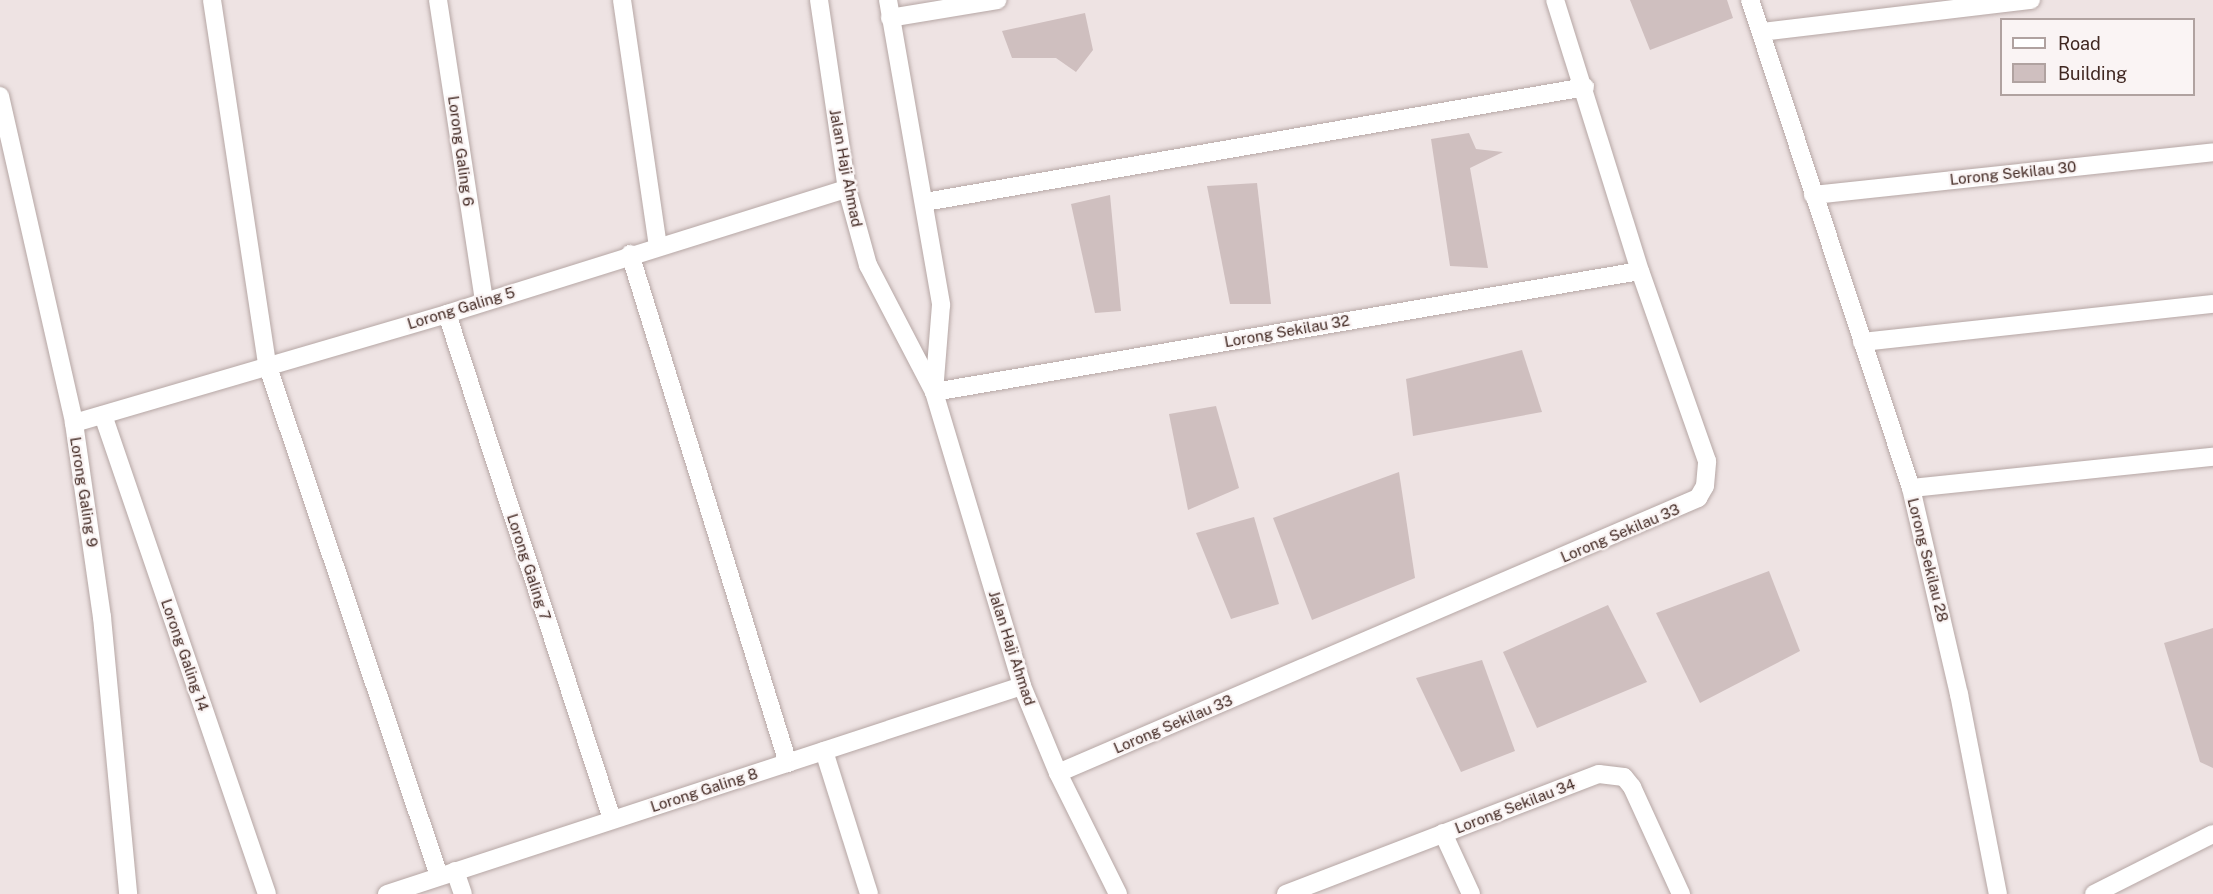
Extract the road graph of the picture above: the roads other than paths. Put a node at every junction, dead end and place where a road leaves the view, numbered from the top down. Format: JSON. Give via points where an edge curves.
{"nodes":[{"id":1,"x":212,"y":0,"type":"edge"},
{"id":2,"x":438,"y":0,"type":"edge"},
{"id":3,"x":622,"y":0,"type":"edge"},
{"id":4,"x":819,"y":0,"type":"edge"},
{"id":5,"x":997,"y":0,"type":"edge"},
{"id":6,"x":1555,"y":0,"type":"edge"},
{"id":7,"x":1750,"y":0,"type":"edge"},
{"id":8,"x":2031,"y":0,"type":"edge"},
{"id":9,"x":889,"y":9,"type":"edge"},
{"id":10,"x":1761,"y":32,"type":"junction"},
{"id":11,"x":1585,"y":87,"type":"junction"},
{"id":12,"x":0,"y":96,"type":"edge"},
{"id":13,"x":2213,"y":152,"type":"edge"},
{"id":14,"x":847,"y":189,"type":"junction"},
{"id":15,"x":1813,"y":195,"type":"junction"},
{"id":16,"x":925,"y":202,"type":"junction"},
{"id":17,"x":658,"y":246,"type":"junction"},
{"id":18,"x":630,"y":254,"type":"junction"},
{"id":19,"x":1640,"y":271,"type":"junction"},
{"id":20,"x":484,"y":302,"type":"junction"},
{"id":21,"x":2213,"y":304,"type":"edge"},
{"id":22,"x":447,"y":314,"type":"junction"},
{"id":23,"x":1862,"y":342,"type":"junction"},
{"id":24,"x":267,"y":364,"type":"junction"},
{"id":25,"x":934,"y":392,"type":"junction"},
{"id":26,"x":103,"y":415,"type":"junction"},
{"id":27,"x":74,"y":423,"type":"junction"},
{"id":28,"x":2213,"y":457,"type":"edge"},
{"id":29,"x":1911,"y":488,"type":"junction"},
{"id":30,"x":1022,"y":686,"type":"junction"},
{"id":31,"x":824,"y":751,"type":"junction"},
{"id":32,"x":788,"y":763,"type":"junction"},
{"id":33,"x":1058,"y":773,"type":"junction"},
{"id":34,"x":612,"y":819,"type":"junction"},
{"id":35,"x":1443,"y":833,"type":"junction"},
{"id":36,"x":2213,"y":834,"type":"edge"},
{"id":37,"x":447,"y":874,"type":"junction"},
{"id":38,"x":128,"y":894,"type":"edge"},
{"id":39,"x":267,"y":894,"type":"edge"},
{"id":40,"x":387,"y":894,"type":"edge"},
{"id":41,"x":463,"y":894,"type":"edge"},
{"id":42,"x":869,"y":894,"type":"edge"},
{"id":43,"x":1118,"y":894,"type":"edge"},
{"id":44,"x":1286,"y":894,"type":"edge"},
{"id":45,"x":1471,"y":894,"type":"edge"},
{"id":46,"x":1681,"y":894,"type":"edge"},
{"id":47,"x":1998,"y":894,"type":"edge"},
{"id":48,"x":2094,"y":894,"type":"edge"}],
"edges":[{"from":1,"to":24,"type":"street"},
{"from":2,"to":20,"type":"street","name":"Lorong Galing 6"},
{"from":3,"to":17,"type":"street"},
{"from":4,"to":14,"type":"street","name":"Jalan Haji Ahmad"},
{"from":5,"to":9,"type":"street"},
{"from":6,"to":11,"type":"street","name":"Lorong Sekilau 33"},
{"from":7,"to":10,"type":"street"},
{"from":8,"to":10,"type":"street"},
{"from":9,"to":16,"type":"street","name":"Jalan Haji Ahmad"},
{"from":10,"to":15,"type":"street"},
{"from":11,"to":16,"type":"street"},
{"from":11,"to":19,"type":"street","name":"Lorong Sekilau 33"},
{"from":12,"to":27,"type":"street","name":"Lorong Galing 9"},
{"from":13,"to":15,"type":"street","name":"Lorong Sekilau 30"},
{"from":14,"to":17,"type":"street","name":"Lorong Galing 5"},
{"from":14,"to":25,"type":"street","name":"Jalan Haji Ahmad","via":[[867,265]]},
{"from":15,"to":23,"type":"street"},
{"from":16,"to":25,"type":"street","name":"Jalan Haji Ahmad","via":[[941,305]]},
{"from":17,"to":18,"type":"street","name":"Lorong Galing 5"},
{"from":18,"to":20,"type":"street","name":"Lorong Galing 5"},
{"from":18,"to":32,"type":"street"},
{"from":19,"to":25,"type":"street","name":"Lorong Sekilau 32"},
{"from":19,"to":33,"type":"street","name":"Lorong Sekilau 33","via":[[1707,461],[1705,486],[1698,498]]},
{"from":20,"to":22,"type":"street","name":"Lorong Galing 5"},
{"from":21,"to":23,"type":"street"},
{"from":22,"to":24,"type":"street","name":"Lorong Galing 5"},
{"from":22,"to":34,"type":"street","name":"Lorong Galing 7"},
{"from":23,"to":29,"type":"street"},
{"from":24,"to":26,"type":"street","name":"Lorong Galing 5"},
{"from":24,"to":37,"type":"street"},
{"from":25,"to":30,"type":"street","name":"Jalan Haji Ahmad"},
{"from":26,"to":27,"type":"street","name":"Lorong Galing 5"},
{"from":26,"to":39,"type":"street","name":"Lorong Galing 14"},
{"from":27,"to":38,"type":"street","name":"Lorong Galing 9","via":[[102,617]]},
{"from":28,"to":29,"type":"street","name":"Lorong Sekilau 28"},
{"from":29,"to":47,"type":"street","name":"Lorong Sekilau 28","via":[[1959,694]]},
{"from":30,"to":31,"type":"street","name":"Lorong Galing 8"},
{"from":30,"to":33,"type":"street","name":"Jalan Haji Ahmad"},
{"from":31,"to":32,"type":"street","name":"Lorong Galing 8"},
{"from":31,"to":42,"type":"street"},
{"from":32,"to":34,"type":"street","name":"Lorong Galing 8"},
{"from":33,"to":43,"type":"street","name":"Jalan Haji Ahmad"},
{"from":34,"to":37,"type":"street","name":"Lorong Galing 8"},
{"from":35,"to":44,"type":"street","name":"Lorong Sekilau 34"},
{"from":35,"to":45,"type":"street"},
{"from":35,"to":46,"type":"street","name":"Lorong Sekilau 34","via":[[1599,774],[1624,777]]},
{"from":36,"to":48,"type":"street"},
{"from":37,"to":40,"type":"street","name":"Lorong Galing 8"},
{"from":37,"to":41,"type":"street"}]}
